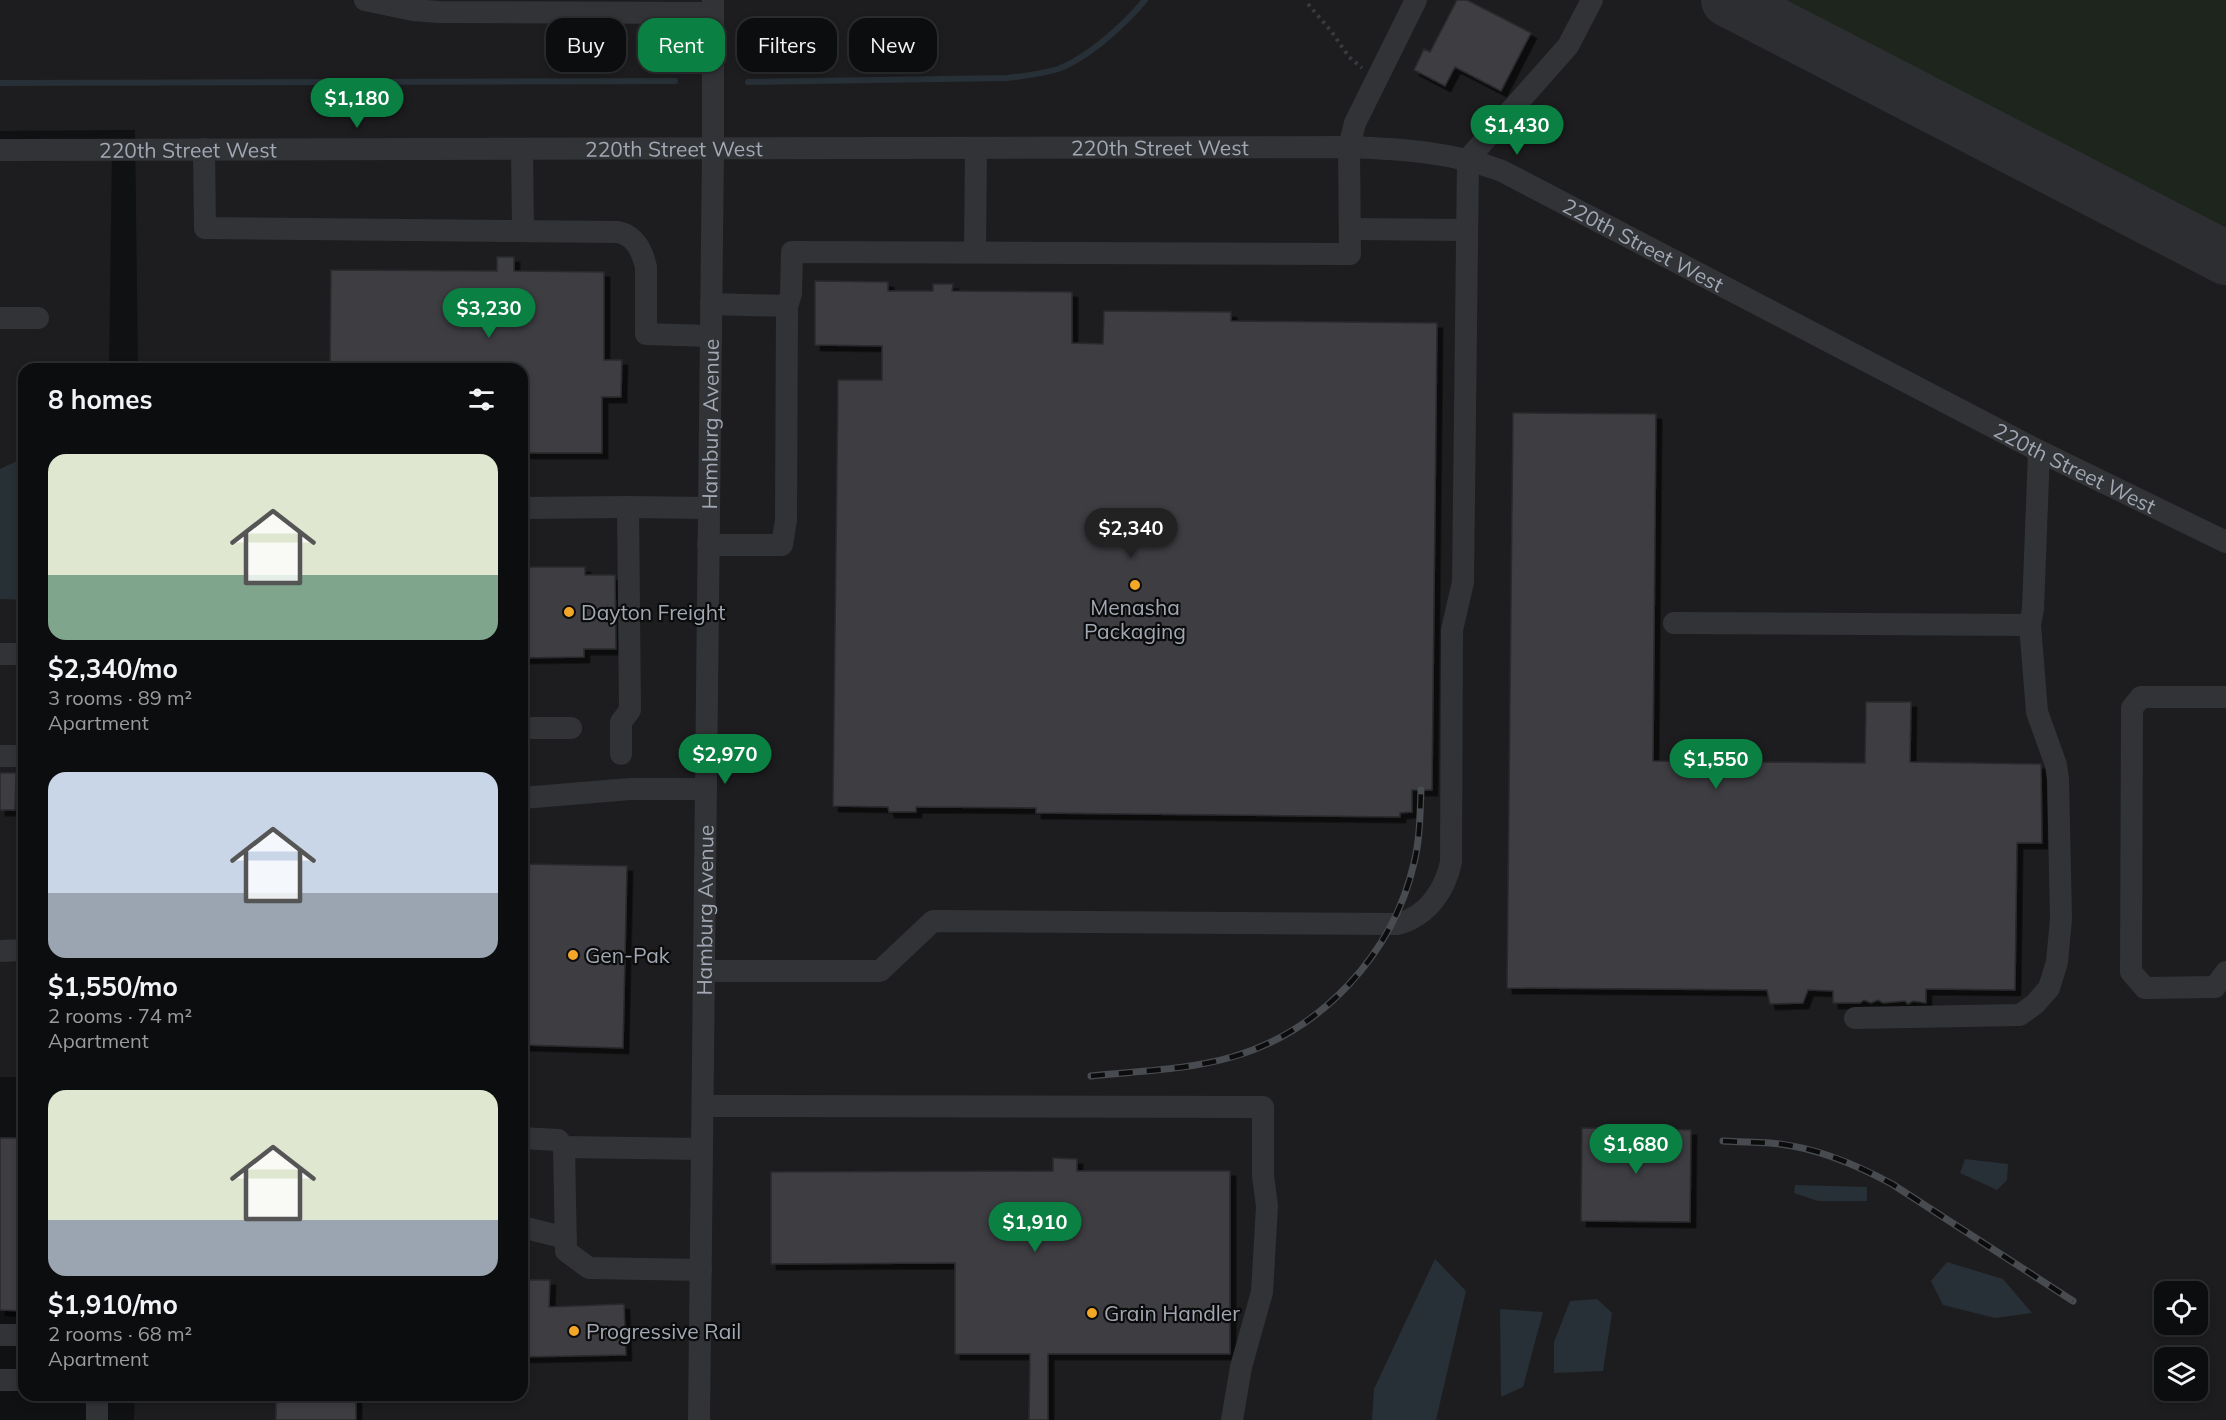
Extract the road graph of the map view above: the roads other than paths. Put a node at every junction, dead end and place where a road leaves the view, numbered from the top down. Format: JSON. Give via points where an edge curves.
{"nodes":[{"id":1,"x":365,"y":0,"type":"edge"},
{"id":2,"x":1416,"y":0,"type":"edge"},
{"id":3,"x":1592,"y":0,"type":"edge"},
{"id":4,"x":713,"y":7,"type":"edge"},
{"id":5,"x":1349,"y":147,"type":"junction"},
{"id":6,"x":976,"y":148,"type":"junction"},
{"id":7,"x":204,"y":149,"type":"junction"},
{"id":8,"x":522,"y":149,"type":"junction"},
{"id":9,"x":713,"y":149,"type":"junction"},
{"id":10,"x":0,"y":150,"type":"edge"},
{"id":11,"x":1468,"y":159,"type":"junction"},
{"id":12,"x":1350,"y":229,"type":"junction"},
{"id":13,"x":1466,"y":230,"type":"junction"},
{"id":14,"x":523,"y":231,"type":"junction"},
{"id":15,"x":975,"y":252,"type":"junction"},
{"id":16,"x":711,"y":304,"type":"junction"},
{"id":17,"x":787,"y":306,"type":"junction"},
{"id":18,"x":0,"y":318,"type":"edge"},
{"id":19,"x":38,"y":318,"type":"dead end"},
{"id":20,"x":711,"y":336,"type":"junction"},
{"id":21,"x":2039,"y":451,"type":"junction"},
{"id":22,"x":628,"y":507,"type":"junction"},
{"id":23,"x":528,"y":508,"type":"edge"},
{"id":24,"x":708,"y":508,"type":"junction"},
{"id":25,"x":2226,"y":542,"type":"edge"},
{"id":26,"x":708,"y":545,"type":"junction"},
{"id":27,"x":1674,"y":623,"type":"dead end"},
{"id":28,"x":2030,"y":625,"type":"junction"},
{"id":29,"x":0,"y":654,"type":"edge"},
{"id":30,"x":18,"y":654,"type":"edge"},
{"id":31,"x":2226,"y":697,"type":"edge"},
{"id":32,"x":528,"y":728,"type":"edge"},
{"id":33,"x":571,"y":728,"type":"dead end"},
{"id":34,"x":621,"y":754,"type":"dead end"},
{"id":35,"x":0,"y":756,"type":"edge"},
{"id":36,"x":18,"y":756,"type":"edge"},
{"id":37,"x":705,"y":789,"type":"junction"},
{"id":38,"x":528,"y":798,"type":"edge"},
{"id":39,"x":18,"y":950,"type":"edge"},
{"id":40,"x":0,"y":951,"type":"edge"},
{"id":41,"x":704,"y":971,"type":"junction"},
{"id":42,"x":2226,"y":972,"type":"edge"},
{"id":43,"x":1855,"y":1018,"type":"dead end"},
{"id":44,"x":703,"y":1106,"type":"junction"},
{"id":45,"x":528,"y":1138,"type":"edge"},
{"id":46,"x":564,"y":1147,"type":"junction"},
{"id":47,"x":702,"y":1149,"type":"junction"},
{"id":48,"x":528,"y":1228,"type":"edge"},
{"id":49,"x":566,"y":1238,"type":"junction"},
{"id":50,"x":701,"y":1270,"type":"junction"},
{"id":51,"x":0,"y":1335,"type":"edge"},
{"id":52,"x":18,"y":1335,"type":"edge"},
{"id":53,"x":0,"y":1380,"type":"edge"},
{"id":54,"x":18,"y":1380,"type":"edge"},
{"id":55,"x":97,"y":1401,"type":"edge"},
{"id":56,"x":97,"y":1420,"type":"edge"},
{"id":57,"x":699,"y":1420,"type":"edge"},
{"id":58,"x":1232,"y":1420,"type":"edge"}],
"edges":[{"from":1,"to":4,"type":"street","via":[[439,12]]},
{"from":2,"to":5,"type":"street","via":[[1355,123]]},
{"from":3,"to":11,"type":"street","via":[[1568,46]]},
{"from":4,"to":9,"type":"street","name":"Hamburg Avenue"},
{"from":5,"to":6,"type":"street","name":"220th Street West"},
{"from":5,"to":11,"type":"street","name":"220th Street West","via":[[1415,150]]},
{"from":5,"to":12,"type":"street"},
{"from":6,"to":9,"type":"street","name":"220th Street West"},
{"from":6,"to":15,"type":"street"},
{"from":7,"to":8,"type":"street","name":"220th Street West"},
{"from":7,"to":10,"type":"street","name":"220th Street West"},
{"from":7,"to":14,"type":"street","via":[[205,228]]},
{"from":8,"to":9,"type":"street","name":"220th Street West"},
{"from":8,"to":14,"type":"street"},
{"from":9,"to":16,"type":"street","name":"Hamburg Avenue"},
{"from":11,"to":13,"type":"street"},
{"from":11,"to":21,"type":"street","name":"220th Street West","via":[[1518,179]]},
{"from":12,"to":13,"type":"street"},
{"from":12,"to":15,"type":"street","via":[[1350,254]]},
{"from":13,"to":41,"type":"street","via":[[1463,582],[1452,630],[1451,862],[1439,893],[1420,915],[1398,924],[933,921],[880,971]]},
{"from":14,"to":20,"type":"street","via":[[618,232],[631,236],[646,267],[646,334]]},
{"from":15,"to":17,"type":"street","via":[[792,252]]},
{"from":16,"to":17,"type":"street"},
{"from":16,"to":20,"type":"street","name":"Hamburg Avenue"},
{"from":17,"to":26,"type":"street","via":[[786,520],[782,545]]},
{"from":18,"to":19,"type":"street"},
{"from":20,"to":24,"type":"street","name":"Hamburg Avenue"},
{"from":21,"to":25,"type":"street","name":"220th Street West"},
{"from":21,"to":28,"type":"street"},
{"from":22,"to":23,"type":"street"},
{"from":22,"to":24,"type":"street"},
{"from":22,"to":34,"type":"street","via":[[630,710],[621,722]]},
{"from":24,"to":26,"type":"street","name":"Hamburg Avenue"},
{"from":26,"to":37,"type":"street","name":"Hamburg Avenue"},
{"from":27,"to":28,"type":"street"},
{"from":28,"to":43,"type":"street","via":[[2037,712],[2058,779],[2061,919],[2051,983],[2043,997],[2020,1014]]},
{"from":29,"to":30,"type":"street"},
{"from":31,"to":42,"type":"street","via":[[2141,698],[2132,708],[2131,972],[2145,988],[2157,988],[2215,987]]},
{"from":32,"to":33,"type":"street"},
{"from":35,"to":36,"type":"street"},
{"from":37,"to":38,"type":"street","via":[[630,789]]},
{"from":37,"to":41,"type":"street","name":"Hamburg Avenue"},
{"from":39,"to":40,"type":"street"},
{"from":41,"to":44,"type":"street","name":"Hamburg Avenue"},
{"from":44,"to":47,"type":"street","name":"Hamburg Avenue"},
{"from":44,"to":58,"type":"street","via":[[1263,1107],[1267,1206],[1262,1292],[1239,1376]]},
{"from":45,"to":46,"type":"street","via":[[558,1140]]},
{"from":46,"to":47,"type":"street"},
{"from":46,"to":49,"type":"street"},
{"from":47,"to":50,"type":"street","name":"Hamburg Avenue"},
{"from":48,"to":49,"type":"street"},
{"from":49,"to":50,"type":"street","via":[[566,1251],[589,1268]]},
{"from":50,"to":57,"type":"street","name":"Hamburg Avenue"},
{"from":51,"to":52,"type":"street"},
{"from":53,"to":54,"type":"street"},
{"from":55,"to":56,"type":"street"}]}
